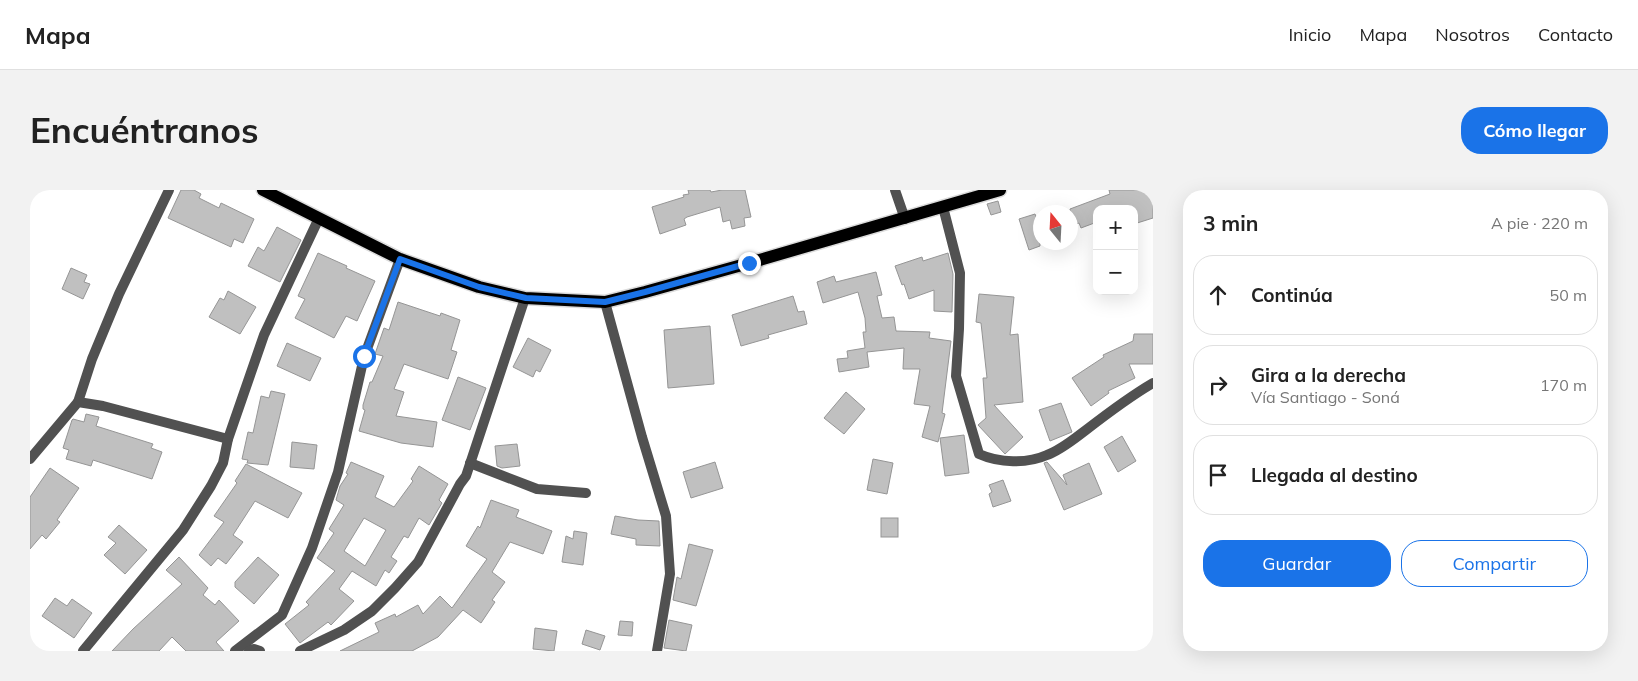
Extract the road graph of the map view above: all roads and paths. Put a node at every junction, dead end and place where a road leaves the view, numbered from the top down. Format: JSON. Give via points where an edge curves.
{"nodes":[{"id":1,"x":169,"y":190,"type":"edge"},
{"id":2,"x":263,"y":190,"type":"edge"},
{"id":3,"x":895,"y":190,"type":"edge"},
{"id":4,"x":1000,"y":190,"type":"edge"},
{"id":5,"x":944,"y":207,"type":"junction"},
{"id":6,"x":319,"y":218,"type":"junction"},
{"id":7,"x":905,"y":219,"type":"junction"},
{"id":8,"x":400,"y":259,"type":"junction"},
{"id":9,"x":526,"y":298,"type":"junction"},
{"id":10,"x":605,"y":302,"type":"junction"},
{"id":11,"x":1153,"y":383,"type":"edge"},
{"id":12,"x":78,"y":402,"type":"junction"},
{"id":13,"x":228,"y":439,"type":"junction"},
{"id":14,"x":30,"y":459,"type":"edge"},
{"id":15,"x":470,"y":463,"type":"junction"},
{"id":16,"x":586,"y":493,"type":"dead end"},
{"id":17,"x":83,"y":651,"type":"edge"},
{"id":18,"x":235,"y":651,"type":"edge"},
{"id":19,"x":249,"y":651,"type":"edge"},
{"id":20,"x":260,"y":651,"type":"edge"},
{"id":21,"x":300,"y":651,"type":"edge"},
{"id":22,"x":657,"y":651,"type":"edge"}],
"edges":[{"from":1,"to":12,"type":"street","via":[[119,294]]},
{"from":2,"to":6,"type":"main road"},
{"from":3,"to":7,"type":"street"},
{"from":4,"to":5,"type":"main road"},
{"from":5,"to":7,"type":"main road"},
{"from":5,"to":11,"type":"street","via":[[960,273],[956,376],[979,454],[990,459],[1021,461],[1047,456]]},
{"from":6,"to":8,"type":"main road"},
{"from":6,"to":13,"type":"street","via":[[264,335]]},
{"from":7,"to":10,"type":"main road"},
{"from":8,"to":9,"type":"main road","via":[[479,287]]},
{"from":8,"to":18,"type":"street","via":[[364,356],[338,472],[312,548],[282,615]]},
{"from":9,"to":10,"type":"main road"},
{"from":9,"to":15,"type":"street"},
{"from":10,"to":22,"type":"street","via":[[666,516],[670,574]]},
{"from":12,"to":13,"type":"street"},
{"from":12,"to":14,"type":"street"},
{"from":13,"to":17,"type":"street","via":[[223,463],[183,530]]},
{"from":15,"to":16,"type":"street","via":[[537,489]]},
{"from":15,"to":21,"type":"street","via":[[466,476],[418,562],[395,588],[372,611],[344,630]]},
{"from":19,"to":20,"type":"street"}]}
